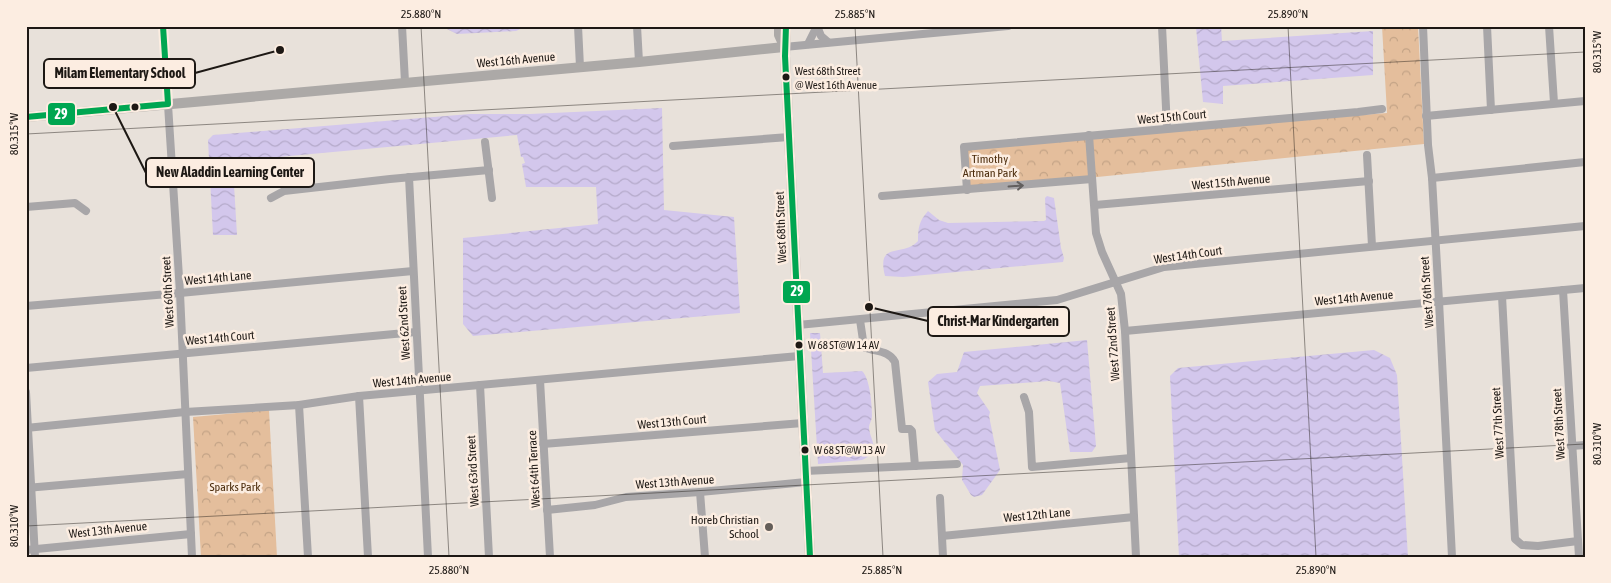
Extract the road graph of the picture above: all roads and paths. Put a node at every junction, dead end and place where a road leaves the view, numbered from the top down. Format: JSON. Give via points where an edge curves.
{"nodes":[{"id":1,"x":164,"y":26,"type":"edge"},
{"id":2,"x":402,"y":26,"type":"edge"},
{"id":3,"x":578,"y":26,"type":"edge"},
{"id":4,"x":637,"y":26,"type":"edge"},
{"id":5,"x":779,"y":26,"type":"edge"},
{"id":6,"x":786,"y":26,"type":"edge"},
{"id":7,"x":817,"y":26,"type":"edge"},
{"id":8,"x":919,"y":26,"type":"edge"},
{"id":9,"x":1008,"y":26,"type":"edge"},
{"id":10,"x":1162,"y":26,"type":"edge"},
{"id":11,"x":1423,"y":26,"type":"edge"},
{"id":12,"x":1487,"y":26,"type":"edge"},
{"id":13,"x":1549,"y":26,"type":"edge"},
{"id":14,"x":920,"y":35,"type":"junction"},
{"id":15,"x":828,"y":42,"type":"junction"},
{"id":16,"x":808,"y":44,"type":"junction"},
{"id":17,"x":784,"y":46,"type":"junction"},
{"id":18,"x":639,"y":62,"type":"junction"},
{"id":19,"x":580,"y":67,"type":"junction"},
{"id":20,"x":405,"y":82,"type":"junction"},
{"id":21,"x":1585,"y":101,"type":"edge"},
{"id":22,"x":1554,"y":103,"type":"junction"},
{"id":23,"x":168,"y":104,"type":"junction"},
{"id":24,"x":1382,"y":109,"type":"dead end"},
{"id":25,"x":1491,"y":110,"type":"junction"},
{"id":26,"x":1426,"y":116,"type":"junction"},
{"id":27,"x":26,"y":117,"type":"edge"},
{"id":28,"x":1167,"y":128,"type":"junction"},
{"id":29,"x":1089,"y":135,"type":"junction"},
{"id":30,"x":789,"y":137,"type":"junction"},
{"id":31,"x":485,"y":142,"type":"dead end"},
{"id":32,"x":673,"y":146,"type":"dead end"},
{"id":33,"x":1367,"y":155,"type":"dead end"},
{"id":34,"x":1585,"y":162,"type":"edge"},
{"id":35,"x":489,"y":170,"type":"junction"},
{"id":36,"x":409,"y":177,"type":"junction"},
{"id":37,"x":1432,"y":178,"type":"junction"},
{"id":38,"x":1092,"y":179,"type":"junction"},
{"id":39,"x":1369,"y":181,"type":"junction"},
{"id":40,"x":967,"y":190,"type":"junction"},
{"id":41,"x":882,"y":196,"type":"dead end"},
{"id":42,"x":271,"y":198,"type":"dead end"},
{"id":43,"x":492,"y":198,"type":"dead end"},
{"id":44,"x":1095,"y":205,"type":"junction"},
{"id":45,"x":26,"y":207,"type":"edge"},
{"id":46,"x":86,"y":210,"type":"dead end"},
{"id":47,"x":1585,"y":226,"type":"edge"},
{"id":48,"x":1434,"y":241,"type":"junction"},
{"id":49,"x":1372,"y":246,"type":"junction"},
{"id":50,"x":413,"y":271,"type":"junction"},
{"id":51,"x":1115,"y":282,"type":"junction"},
{"id":52,"x":1585,"y":288,"type":"edge"},
{"id":53,"x":1563,"y":290,"type":"junction"},
{"id":54,"x":180,"y":293,"type":"junction"},
{"id":55,"x":1502,"y":296,"type":"junction"},
{"id":56,"x":1439,"y":301,"type":"junction"},
{"id":57,"x":26,"y":306,"type":"edge"},
{"id":58,"x":860,"y":320,"type":"junction"},
{"id":59,"x":798,"y":326,"type":"junction"},
{"id":60,"x":1125,"y":330,"type":"junction"},
{"id":61,"x":416,"y":332,"type":"junction"},
{"id":62,"x":182,"y":352,"type":"junction"},
{"id":63,"x":799,"y":356,"type":"junction"},
{"id":64,"x":26,"y":368,"type":"edge"},
{"id":65,"x":540,"y":380,"type":"junction"},
{"id":66,"x":480,"y":385,"type":"junction"},
{"id":67,"x":419,"y":391,"type":"junction"},
{"id":68,"x":26,"y":392,"type":"edge"},
{"id":69,"x":359,"y":396,"type":"junction"},
{"id":70,"x":1024,"y":398,"type":"dead end"},
{"id":71,"x":299,"y":404,"type":"junction"},
{"id":72,"x":185,"y":412,"type":"junction"},
{"id":73,"x":802,"y":423,"type":"junction"},
{"id":74,"x":27,"y":428,"type":"edge"},
{"id":75,"x":543,"y":444,"type":"junction"},
{"id":76,"x":1585,"y":445,"type":"edge"},
{"id":77,"x":1571,"y":446,"type":"junction"},
{"id":78,"x":1131,"y":458,"type":"junction"},
{"id":79,"x":958,"y":464,"type":"dead end"},
{"id":80,"x":915,"y":466,"type":"junction"},
{"id":81,"x":188,"y":474,"type":"junction"},
{"id":82,"x":805,"y":477,"type":"junction"},
{"id":83,"x":29,"y":488,"type":"edge"},
{"id":84,"x":700,"y":492,"type":"junction"},
{"id":85,"x":940,"y":498,"type":"dead end"},
{"id":86,"x":547,"y":510,"type":"junction"},
{"id":87,"x":1134,"y":517,"type":"junction"},
{"id":88,"x":191,"y":534,"type":"junction"},
{"id":89,"x":942,"y":536,"type":"junction"},
{"id":90,"x":1578,"y":541,"type":"junction"},
{"id":91,"x":26,"y":550,"type":"edge"},
{"id":92,"x":35,"y":553,"type":"edge"},
{"id":93,"x":192,"y":557,"type":"edge"},
{"id":94,"x":308,"y":557,"type":"edge"},
{"id":95,"x":368,"y":557,"type":"edge"},
{"id":96,"x":428,"y":557,"type":"edge"},
{"id":97,"x":489,"y":557,"type":"edge"},
{"id":98,"x":550,"y":557,"type":"edge"},
{"id":99,"x":705,"y":557,"type":"edge"},
{"id":100,"x":810,"y":557,"type":"edge"},
{"id":101,"x":944,"y":557,"type":"edge"},
{"id":102,"x":1136,"y":557,"type":"edge"},
{"id":103,"x":1452,"y":557,"type":"edge"},
{"id":104,"x":1579,"y":557,"type":"edge"}],
"edges":[{"from":1,"to":23,"type":"street","name":"West 60th Street"},
{"from":2,"to":20,"type":"street"},
{"from":3,"to":19,"type":"street"},
{"from":4,"to":18,"type":"street"},
{"from":5,"to":17,"type":"main road","name":"West 68th Street"},
{"from":6,"to":17,"type":"main road","name":"West 68th Street"},
{"from":7,"to":15,"type":"street"},
{"from":7,"to":16,"type":"street"},
{"from":8,"to":14,"type":"street"},
{"from":9,"to":14,"type":"street","name":"West 16th Avenue"},
{"from":10,"to":28,"type":"street"},
{"from":11,"to":26,"type":"street","name":"West 76th Street"},
{"from":12,"to":25,"type":"street"},
{"from":13,"to":22,"type":"street"},
{"from":14,"to":15,"type":"street","name":"West 16th Avenue"},
{"from":15,"to":16,"type":"street","name":"West 16th Avenue"},
{"from":16,"to":17,"type":"street","name":"West 16th Avenue"},
{"from":17,"to":18,"type":"main road","name":"West 16th Avenue"},
{"from":17,"to":30,"type":"main road","name":"West 68th Street"},
{"from":18,"to":19,"type":"main road","name":"West 16th Avenue"},
{"from":19,"to":20,"type":"main road","name":"West 16th Avenue"},
{"from":20,"to":23,"type":"main road","name":"West 16th Avenue"},
{"from":21,"to":22,"type":"street"},
{"from":22,"to":25,"type":"street"},
{"from":23,"to":27,"type":"main road","name":"West 16th Avenue"},
{"from":23,"to":54,"type":"street","name":"West 60th Street"},
{"from":24,"to":28,"type":"street","name":"West 15th Court"},
{"from":25,"to":26,"type":"street"},
{"from":26,"to":37,"type":"street","name":"West 76th Street"},
{"from":28,"to":29,"type":"street","name":"West 15th Court"},
{"from":29,"to":38,"type":"street","name":"West 72nd Street"},
{"from":29,"to":40,"type":"street","name":"West 15th Court","via":[[964,147]]},
{"from":30,"to":32,"type":"street"},
{"from":30,"to":59,"type":"main road","name":"West 68th Street"},
{"from":31,"to":35,"type":"street"},
{"from":33,"to":39,"type":"street"},
{"from":34,"to":37,"type":"street"},
{"from":35,"to":36,"type":"street"},
{"from":35,"to":43,"type":"street"},
{"from":36,"to":42,"type":"street","via":[[284,191]]},
{"from":36,"to":50,"type":"street","name":"West 62nd Street"},
{"from":37,"to":48,"type":"street","name":"West 76th Street"},
{"from":40,"to":38,"type":"street","one_way":true},
{"from":38,"to":44,"type":"street","name":"West 72nd Street"},
{"from":39,"to":44,"type":"street","name":"West 15th Avenue"},
{"from":39,"to":49,"type":"street"},
{"from":40,"to":41,"type":"street"},
{"from":44,"to":51,"type":"street","name":"West 72nd Street","via":[[1096,233]]},
{"from":45,"to":46,"type":"street","via":[[76,203]]},
{"from":47,"to":48,"type":"street","name":"West 14th Court"},
{"from":48,"to":49,"type":"street","name":"West 14th Court"},
{"from":48,"to":56,"type":"street","name":"West 76th Street"},
{"from":49,"to":51,"type":"street","name":"West 14th Court","via":[[1164,267]]},
{"from":50,"to":54,"type":"street","name":"West 14th Lane"},
{"from":50,"to":61,"type":"street","name":"West 62nd Street"},
{"from":51,"to":58,"type":"street","name":"West 14th Court","via":[[1057,300]]},
{"from":51,"to":60,"type":"street","name":"West 72nd Street","via":[[1121,294]]},
{"from":52,"to":53,"type":"street","name":"West 14th Avenue"},
{"from":53,"to":55,"type":"street","name":"West 14th Avenue"},
{"from":53,"to":77,"type":"street","name":"West 78th Street"},
{"from":54,"to":57,"type":"street","name":"West 14th Lane"},
{"from":54,"to":62,"type":"street","name":"West 60th Street"},
{"from":55,"to":56,"type":"street","name":"West 14th Avenue"},
{"from":55,"to":90,"type":"street","name":"West 77th Street","via":[[1515,539],[1522,545],[1538,546]]},
{"from":56,"to":60,"type":"street","name":"West 14th Avenue"},
{"from":56,"to":103,"type":"street","name":"West 76th Street"},
{"from":58,"to":59,"type":"street","name":"West 14th Court"},
{"from":58,"to":80,"type":"street","via":[[864,347],[888,354],[895,362],[902,429],[912,431]]},
{"from":59,"to":63,"type":"main road","name":"West 68th Street"},
{"from":60,"to":78,"type":"street","name":"West 72nd Street"},
{"from":61,"to":62,"type":"street","name":"West 14th Court"},
{"from":61,"to":67,"type":"street","name":"West 62nd Street"},
{"from":62,"to":64,"type":"street","name":"West 14th Court"},
{"from":62,"to":72,"type":"street","name":"West 60th Street"},
{"from":63,"to":65,"type":"street","name":"West 14th Avenue"},
{"from":63,"to":73,"type":"main road","name":"West 68th Street"},
{"from":65,"to":66,"type":"street","name":"West 14th Avenue"},
{"from":65,"to":75,"type":"street","name":"West 64th Terrace"},
{"from":66,"to":67,"type":"street","name":"West 14th Avenue"},
{"from":66,"to":97,"type":"street","name":"West 63rd Street"},
{"from":67,"to":69,"type":"street","name":"West 14th Avenue"},
{"from":67,"to":96,"type":"street","name":"West 62nd Street"},
{"from":68,"to":74,"type":"street"},
{"from":69,"to":71,"type":"street","name":"West 14th Avenue"},
{"from":69,"to":95,"type":"street"},
{"from":70,"to":78,"type":"street","via":[[1029,412],[1032,467]]},
{"from":71,"to":72,"type":"street","name":"West 14th Avenue"},
{"from":71,"to":94,"type":"street"},
{"from":72,"to":74,"type":"street","name":"West 14th Avenue"},
{"from":72,"to":81,"type":"street","name":"West 60th Street"},
{"from":73,"to":75,"type":"street","name":"West 13th Court"},
{"from":73,"to":82,"type":"main road","name":"West 68th Street"},
{"from":74,"to":83,"type":"street"},
{"from":75,"to":86,"type":"street","name":"West 64th Terrace"},
{"from":76,"to":77,"type":"street"},
{"from":77,"to":90,"type":"street","name":"West 78th Street"},
{"from":78,"to":87,"type":"street","name":"West 72nd Street"},
{"from":79,"to":80,"type":"street","name":"West 13th Avenue"},
{"from":80,"to":82,"type":"street","name":"West 13th Avenue"},
{"from":81,"to":83,"type":"street"},
{"from":81,"to":88,"type":"street","name":"West 60th Street"},
{"from":82,"to":84,"type":"street","name":"West 13th Avenue"},
{"from":82,"to":100,"type":"main road","name":"West 68th Street"},
{"from":83,"to":92,"type":"street"},
{"from":84,"to":86,"type":"street","name":"West 13th Avenue","via":[[626,498]]},
{"from":84,"to":99,"type":"street"},
{"from":85,"to":89,"type":"street"},
{"from":86,"to":98,"type":"street","name":"West 64th Terrace"},
{"from":87,"to":89,"type":"street","name":"West 12th Lane"},
{"from":87,"to":102,"type":"street","name":"West 72nd Street"},
{"from":88,"to":92,"type":"street","name":"West 13th Avenue"},
{"from":88,"to":93,"type":"street","name":"West 60th Street"},
{"from":89,"to":101,"type":"street"},
{"from":90,"to":104,"type":"street","name":"West 78th Street"},
{"from":91,"to":92,"type":"street","name":"West 13th Avenue"}]}
